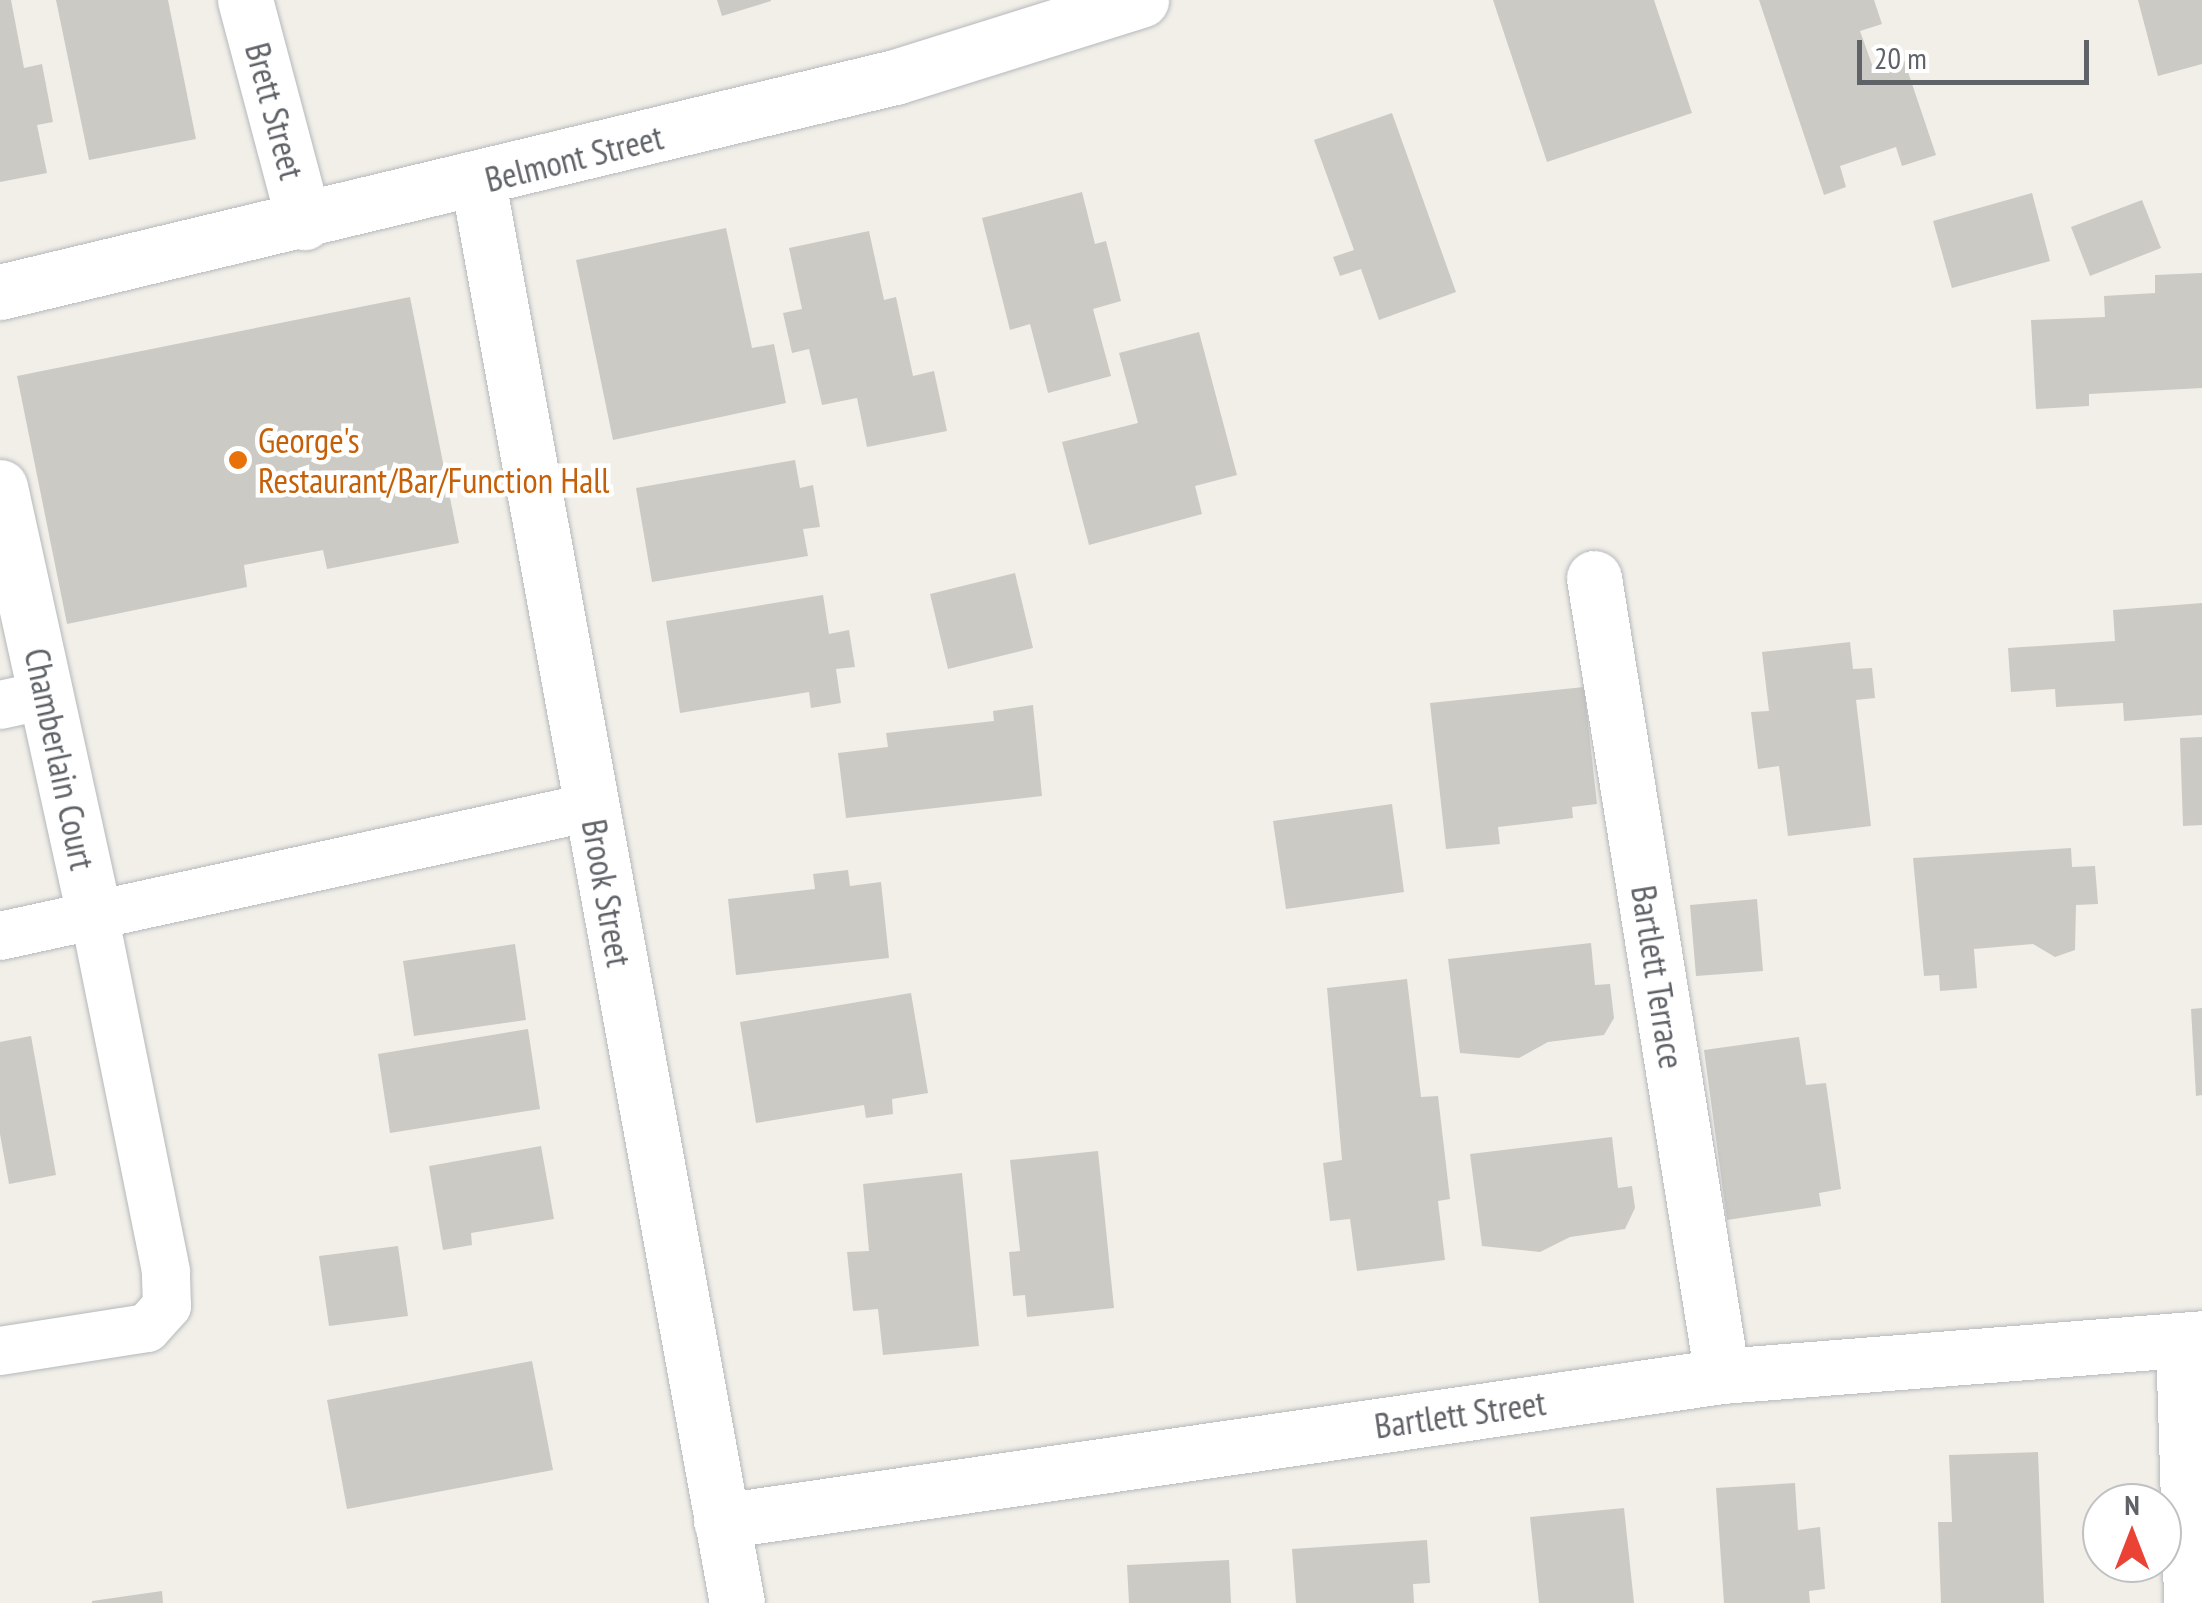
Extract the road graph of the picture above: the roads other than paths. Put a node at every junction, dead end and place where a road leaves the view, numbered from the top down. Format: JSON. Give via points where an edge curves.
{"nodes":[{"id":1,"x":245,"y":0,"type":"edge"},
{"id":2,"x":1124,"y":3,"type":"edge"},
{"id":3,"x":478,"y":182,"type":"junction"},
{"id":4,"x":304,"y":222,"type":"junction"},
{"id":5,"x":0,"y":292,"type":"edge"},
{"id":6,"x":0,"y":487,"type":"edge"},
{"id":7,"x":1594,"y":578,"type":"dead end"},
{"id":8,"x":23,"y":700,"type":"edge"},
{"id":9,"x":591,"y":806,"type":"junction"},
{"id":10,"x":94,"y":914,"type":"junction"},
{"id":11,"x":0,"y":936,"type":"edge"},
{"id":12,"x":2193,"y":1340,"type":"edge"},
{"id":13,"x":0,"y":1352,"type":"edge"},
{"id":14,"x":1722,"y":1376,"type":"junction"},
{"id":15,"x":720,"y":1521,"type":"junction"},
{"id":16,"x":737,"y":1603,"type":"edge"},
{"id":17,"x":2191,"y":1603,"type":"edge"}],
"edges":[{"from":1,"to":4,"type":"street","name":"Brett Street"},
{"from":2,"to":3,"type":"street","name":"Belmont Street","via":[[896,77]]},
{"from":3,"to":4,"type":"street","name":"Belmont Street"},
{"from":3,"to":9,"type":"street","name":"Brook Street"},
{"from":4,"to":5,"type":"street","name":"Belmont Street"},
{"from":6,"to":8,"type":"street","name":"Chamberlain Court"},
{"from":7,"to":14,"type":"street","name":"Bartlett Terrace"},
{"from":8,"to":10,"type":"street","name":"Chamberlain Court"},
{"from":9,"to":10,"type":"lane"},
{"from":9,"to":15,"type":"street","name":"Brook Street"},
{"from":10,"to":11,"type":"lane"},
{"from":10,"to":13,"type":"lane","via":[[166,1270],[167,1306],[147,1328]]},
{"from":12,"to":14,"type":"street","name":"Bartlett Street"},
{"from":12,"to":17,"type":"street"},
{"from":14,"to":15,"type":"street","name":"Bartlett Street"},
{"from":15,"to":16,"type":"street","name":"Brook Street"}]}
